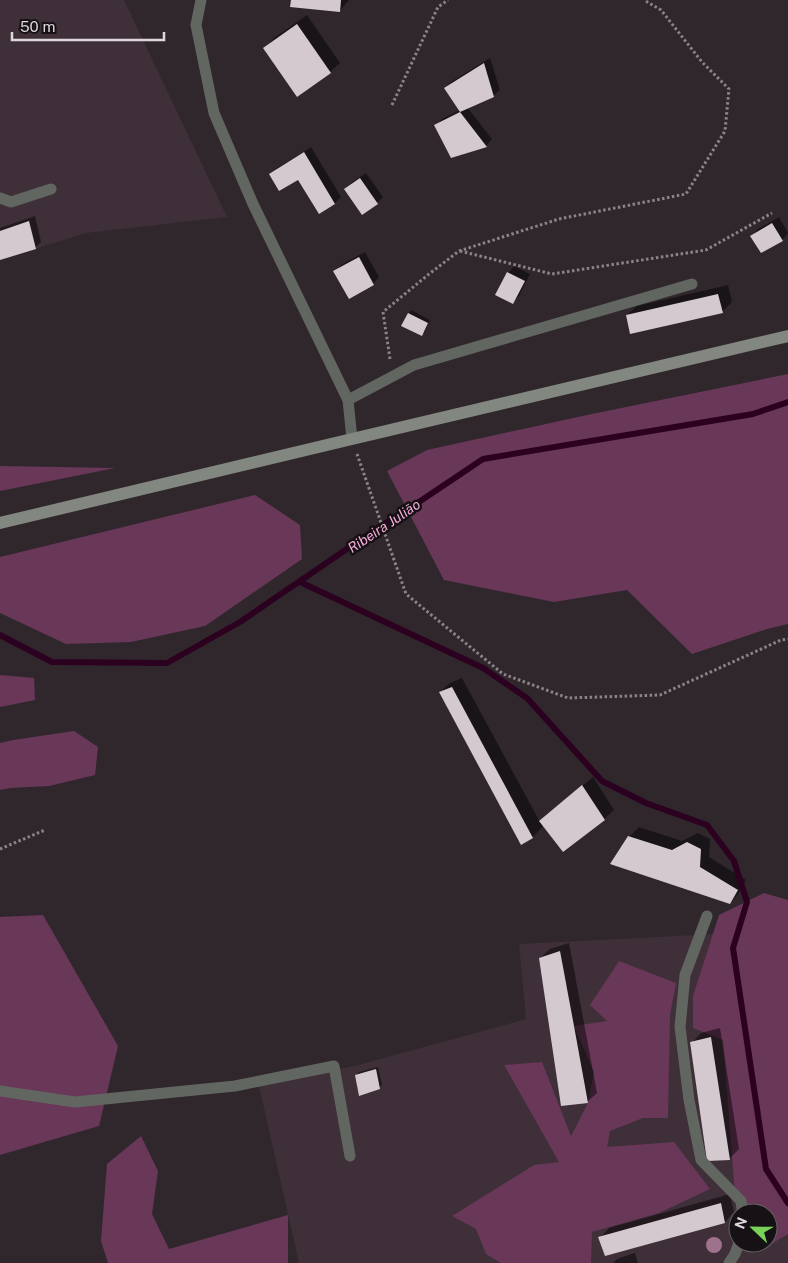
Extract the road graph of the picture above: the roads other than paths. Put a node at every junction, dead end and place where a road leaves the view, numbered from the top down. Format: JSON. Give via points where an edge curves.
{"nodes":[{"id":1,"x":201,"y":0,"type":"edge"},
{"id":2,"x":51,"y":189,"type":"dead end"},
{"id":3,"x":0,"y":198,"type":"edge"},
{"id":4,"x":692,"y":284,"type":"dead end"},
{"id":5,"x":788,"y":336,"type":"edge"},
{"id":6,"x":348,"y":400,"type":"junction"},
{"id":7,"x":352,"y":438,"type":"junction"},
{"id":8,"x":0,"y":523,"type":"edge"},
{"id":9,"x":707,"y":916,"type":"dead end"},
{"id":10,"x":0,"y":1091,"type":"edge"},
{"id":11,"x":350,"y":1156,"type":"dead end"},
{"id":12,"x":741,"y":1203,"type":"edge"}],
"edges":[{"from":1,"to":6,"type":"lane","via":[[196,25],[214,113],[253,204]]},
{"from":2,"to":3,"type":"lane","via":[[11,202]]},
{"from":4,"to":6,"type":"lane","via":[[414,365]]},
{"from":5,"to":7,"type":"main road"},
{"from":6,"to":7,"type":"lane"},
{"from":7,"to":8,"type":"main road"},
{"from":9,"to":12,"type":"lane","via":[[685,975],[680,1027],[701,1160]]},
{"from":10,"to":11,"type":"lane","via":[[75,1102],[235,1086],[334,1066]]}]}
